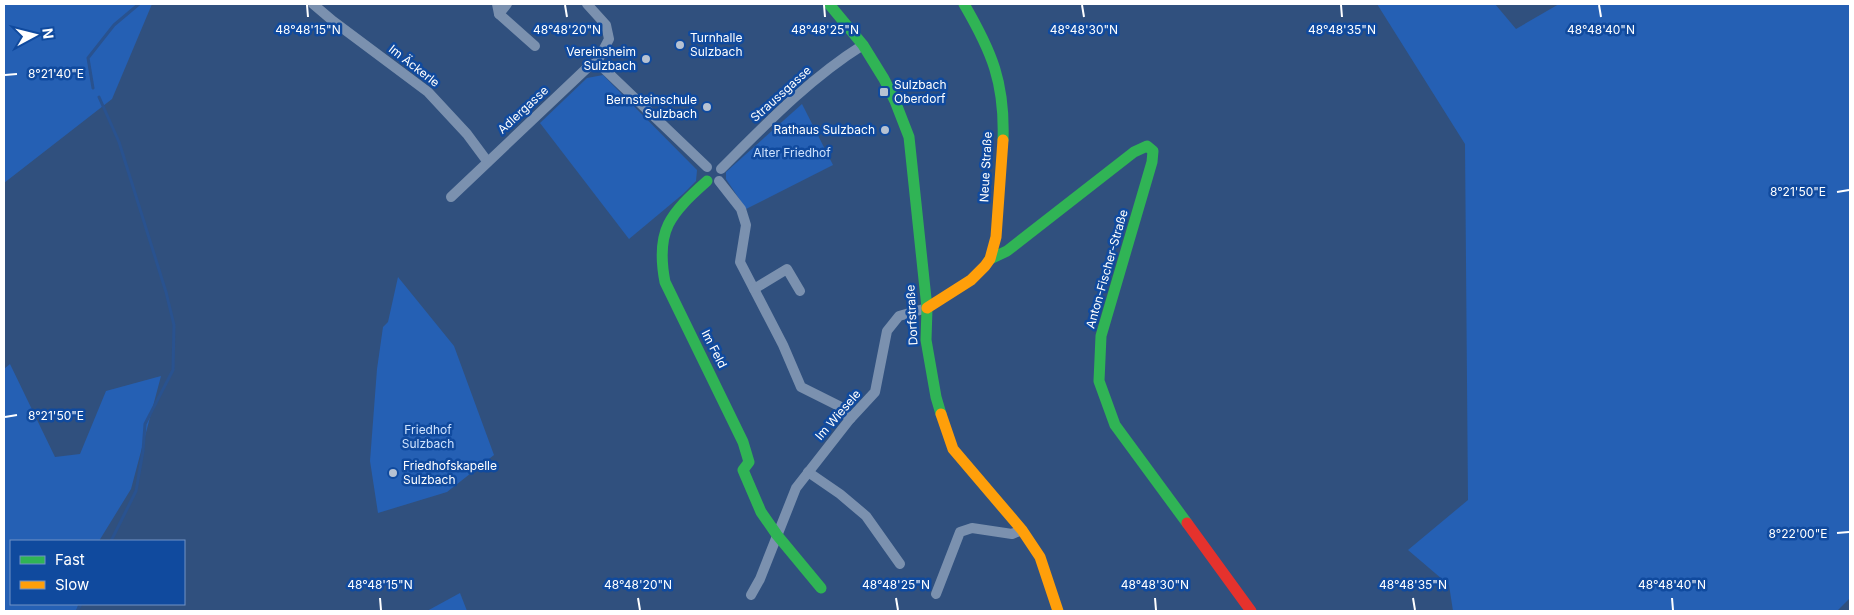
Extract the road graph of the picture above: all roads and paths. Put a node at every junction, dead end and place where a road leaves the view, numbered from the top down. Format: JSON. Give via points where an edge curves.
{"nodes":[{"id":1,"x":313,"y":4,"type":"edge"},
{"id":2,"x":507,"y":4,"type":"edge"},
{"id":3,"x":588,"y":4,"type":"edge"},
{"id":4,"x":828,"y":4,"type":"edge"},
{"id":5,"x":964,"y":4,"type":"edge"},
{"id":6,"x":498,"y":9,"type":"edge"},
{"id":7,"x":864,"y":45,"type":"junction"},
{"id":8,"x":535,"y":46,"type":"dead end"},
{"id":9,"x":596,"y":62,"type":"junction"},
{"id":10,"x":487,"y":161,"type":"junction"},
{"id":11,"x":707,"y":167,"type":"junction"},
{"id":12,"x":721,"y":169,"type":"junction"},
{"id":13,"x":707,"y":181,"type":"junction"},
{"id":14,"x":719,"y":181,"type":"junction"},
{"id":15,"x":451,"y":197,"type":"dead end"},
{"id":16,"x":990,"y":259,"type":"junction"},
{"id":17,"x":754,"y":289,"type":"junction"},
{"id":18,"x":800,"y":291,"type":"dead end"},
{"id":19,"x":928,"y":308,"type":"junction"},
{"id":20,"x":850,"y":419,"type":"junction"},
{"id":21,"x":808,"y":472,"type":"junction"},
{"id":22,"x":1022,"y":530,"type":"junction"},
{"id":23,"x":777,"y":535,"type":"junction"},
{"id":24,"x":900,"y":564,"type":"dead end"},
{"id":25,"x":821,"y":588,"type":"dead end"},
{"id":26,"x":936,"y":594,"type":"dead end"},
{"id":27,"x":751,"y":595,"type":"dead end"},
{"id":28,"x":1058,"y":611,"type":"edge"},
{"id":29,"x":1251,"y":611,"type":"edge"}],
"edges":[{"from":1,"to":10,"type":"street","name":"Im Äckerle","via":[[428,92]]},
{"from":2,"to":6,"type":"street"},
{"from":3,"to":9,"type":"street","name":"Adlergasse","via":[[606,25],[609,39]]},
{"from":4,"to":7,"type":"street","name":"Dorfstraße"},
{"from":5,"to":16,"type":"street","name":"Neue Straße","via":[[994,63],[1003,108],[995,240]]},
{"from":6,"to":8,"type":"street"},
{"from":7,"to":12,"type":"street","name":"Straussgasse","via":[[835,62]]},
{"from":7,"to":19,"type":"street","name":"Dorfstraße","via":[[891,93],[908,137]]},
{"from":9,"to":10,"type":"street","name":"Adlergasse"},
{"from":9,"to":11,"type":"street"},
{"from":10,"to":15,"type":"street","name":"Adlergasse"},
{"from":11,"to":12,"type":"street","via":[[714,165]]},
{"from":11,"to":13,"type":"street","via":[[704,174]]},
{"from":12,"to":14,"type":"street"},
{"from":13,"to":14,"type":"street"},
{"from":13,"to":23,"type":"street","name":"Im Feld","via":[[677,208],[661,246],[661,265],[665,282],[744,442],[749,462],[743,470],[761,512]]},
{"from":14,"to":17,"type":"street","via":[[741,210],[746,226],[740,262]]},
{"from":16,"to":19,"type":"street","name":"Neue Straße","via":[[978,274]]},
{"from":16,"to":29,"type":"street","name":"Anton-Fischer-Straße","via":[[1007,251],[1134,152],[1148,146],[1152,151],[1152,162],[1101,336],[1099,380],[1115,425]]},
{"from":17,"to":18,"type":"street","via":[[787,269]]},
{"from":17,"to":20,"type":"street","via":[[801,387],[839,406]]},
{"from":19,"to":20,"type":"street","name":"Im Wiesele","via":[[899,316],[887,331],[875,392]]},
{"from":19,"to":22,"type":"street","name":"Dorfstraße","via":[[926,340],[936,397],[952,449]]},
{"from":20,"to":21,"type":"street","name":"Im Wiesele"},
{"from":21,"to":23,"type":"street","name":"Im Wiesele","via":[[796,488]]},
{"from":21,"to":24,"type":"street","via":[[866,516]]},
{"from":22,"to":26,"type":"street","via":[[1012,534],[972,528],[960,532]]},
{"from":22,"to":28,"type":"street","name":"Dorfstraße","via":[[1040,557]]},
{"from":23,"to":25,"type":"street"},
{"from":23,"to":27,"type":"street","name":"Im Wiesele"}]}
